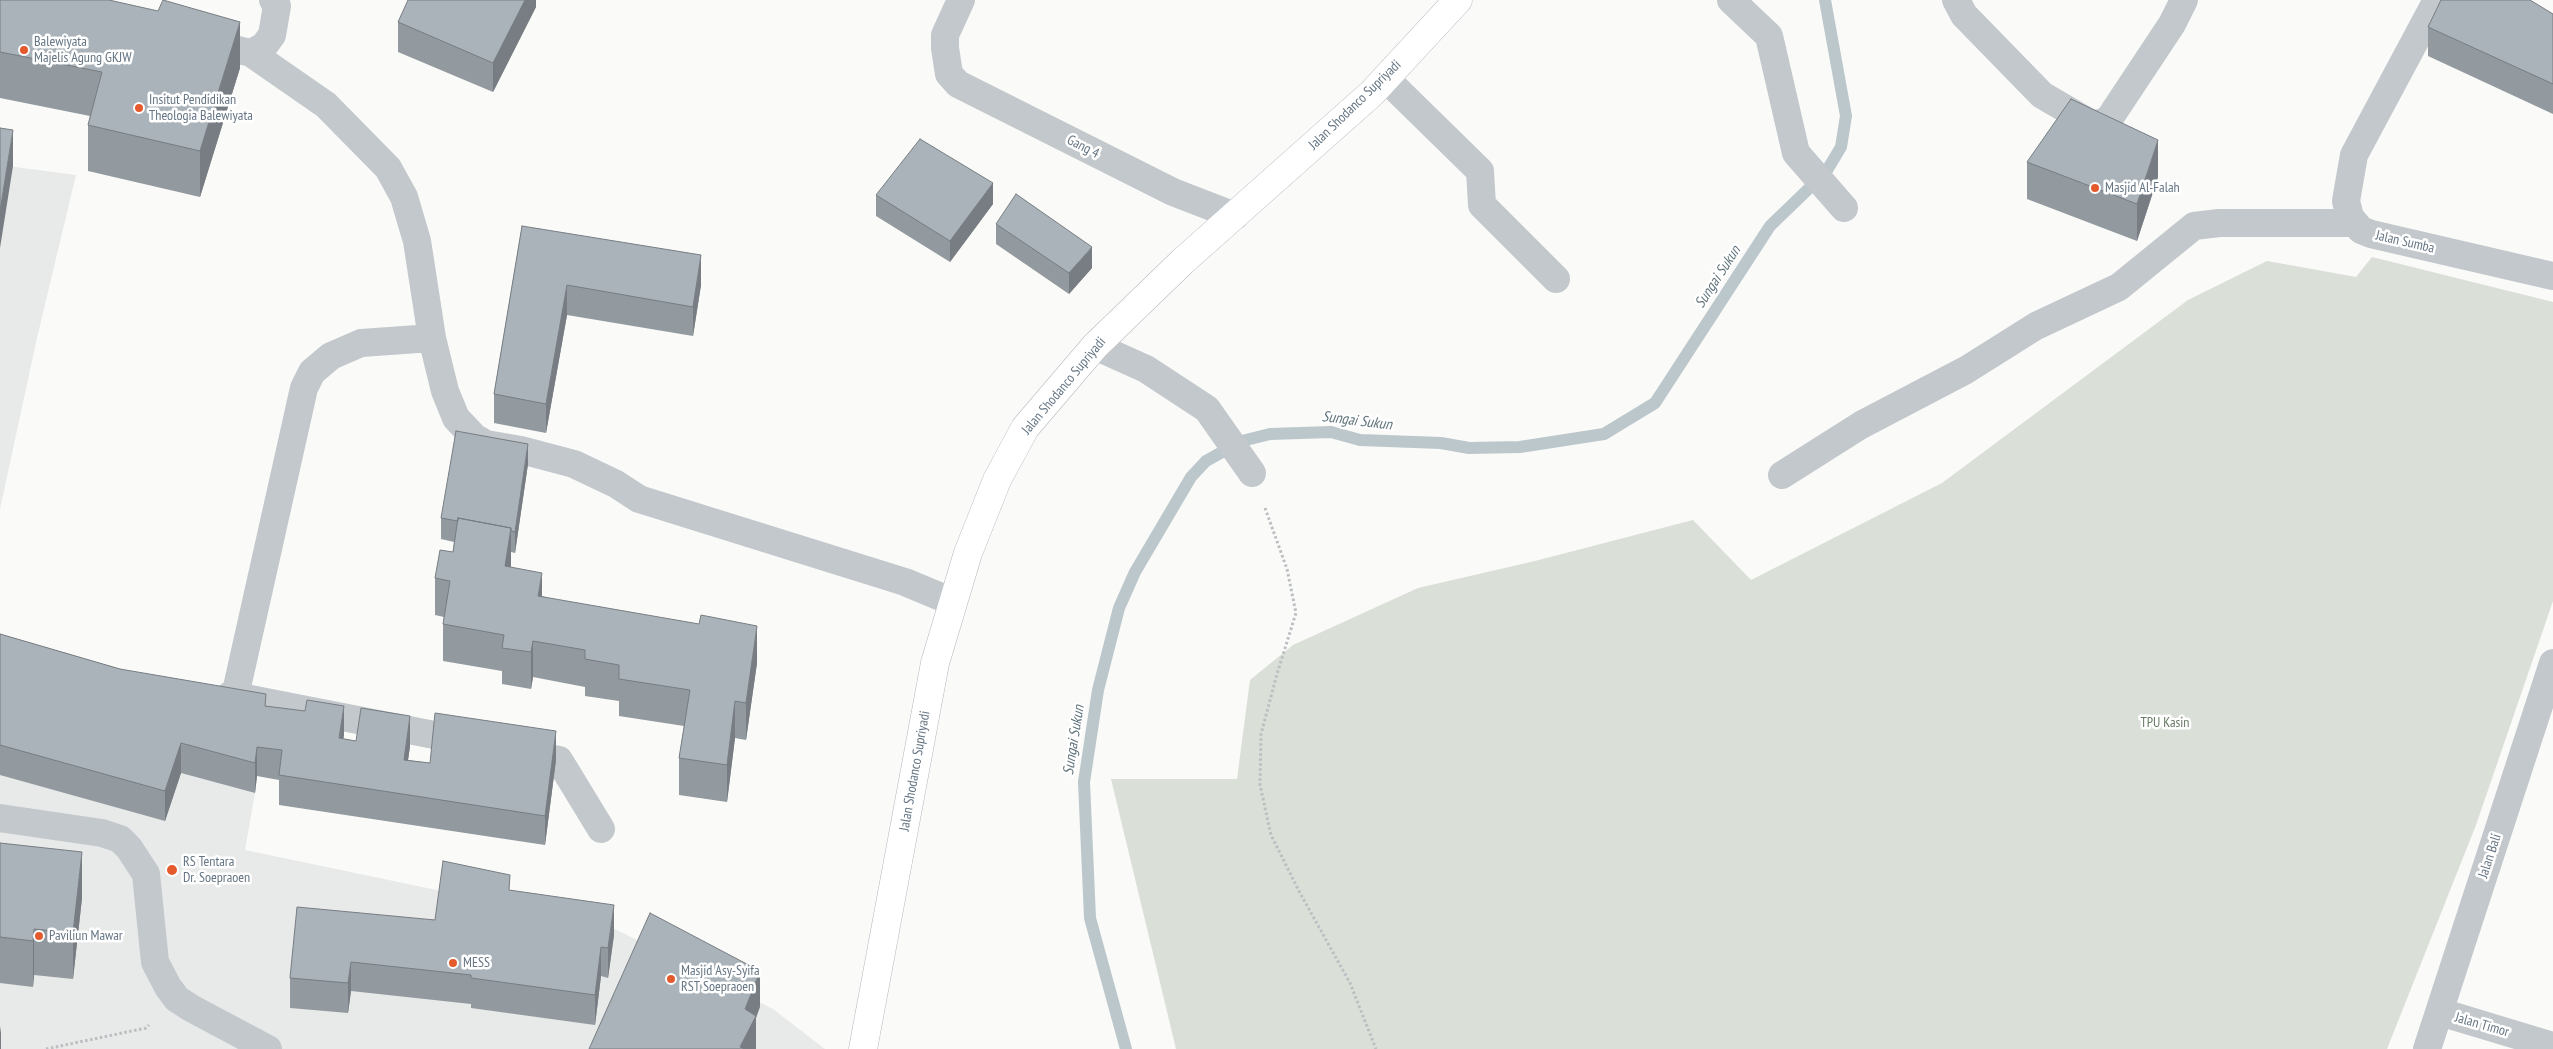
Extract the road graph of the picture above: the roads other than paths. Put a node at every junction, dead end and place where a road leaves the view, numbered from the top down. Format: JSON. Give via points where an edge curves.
{"nodes":[{"id":1,"x":273,"y":0,"type":"edge"},
{"id":2,"x":961,"y":0,"type":"edge"},
{"id":3,"x":1458,"y":0,"type":"edge"},
{"id":4,"x":1731,"y":0,"type":"edge"},
{"id":5,"x":1956,"y":0,"type":"edge"},
{"id":6,"x":2184,"y":0,"type":"edge"},
{"id":7,"x":2437,"y":0,"type":"edge"},
{"id":8,"x":183,"y":38,"type":"edge"},
{"id":9,"x":251,"y":53,"type":"junction"},
{"id":10,"x":1386,"y":78,"type":"junction"},
{"id":11,"x":1844,"y":208,"type":"dead end"},
{"id":12,"x":1235,"y":216,"type":"junction"},
{"id":13,"x":2354,"y":224,"type":"junction"},
{"id":14,"x":2553,"y":276,"type":"edge"},
{"id":15,"x":1556,"y":279,"type":"dead end"},
{"id":16,"x":432,"y":338,"type":"junction"},
{"id":17,"x":1095,"y":346,"type":"junction"},
{"id":18,"x":1252,"y":473,"type":"road end"},
{"id":19,"x":1782,"y":475,"type":"dead end"},
{"id":20,"x":953,"y":602,"type":"junction"},
{"id":21,"x":2552,"y":673,"type":"edge"},
{"id":22,"x":205,"y":690,"type":"edge"},
{"id":23,"x":235,"y":696,"type":"junction"},
{"id":24,"x":0,"y":818,"type":"edge"},
{"id":25,"x":600,"y":828,"type":"dead end"},
{"id":26,"x":2440,"y":1012,"type":"junction"},
{"id":27,"x":2553,"y":1046,"type":"edge"},
{"id":28,"x":268,"y":1049,"type":"edge"},
{"id":29,"x":863,"y":1049,"type":"edge"},
{"id":30,"x":2427,"y":1049,"type":"edge"}],
"edges":[{"from":1,"to":9,"type":"street","via":[[277,6],[272,34],[264,46]]},
{"from":2,"to":12,"type":"street","name":"Gang 4","via":[[945,34],[945,60],[949,74],[958,84],[1173,192]]},
{"from":3,"to":10,"type":"main road","name":"Jalan Shodanco Supriyadi"},
{"from":4,"to":11,"type":"street","via":[[1769,36],[1796,153]]},
{"from":5,"to":6,"type":"street","via":[[1964,15],[2042,95],[2090,123],[2099,124],[2109,119],[2172,24]]},
{"from":7,"to":13,"type":"street","via":[[2354,155],[2346,201]]},
{"from":8,"to":9,"type":"street"},
{"from":9,"to":16,"type":"street","via":[[326,106],[388,168],[404,197],[417,241]]},
{"from":10,"to":12,"type":"main road","name":"Jalan Shodanco Supriyadi"},
{"from":10,"to":15,"type":"street","via":[[1480,171],[1482,205]]},
{"from":12,"to":17,"type":"main road","name":"Jalan Shodanco Supriyadi"},
{"from":13,"to":14,"type":"street","name":"Jalan Sumba","via":[[2371,234]]},
{"from":13,"to":19,"type":"street","via":[[2194,226],[2118,287],[2036,326],[1966,370],[1861,425]]},
{"from":16,"to":20,"type":"street","via":[[445,391],[456,418],[474,437],[486,444],[574,464],[640,499],[905,582]]},
{"from":16,"to":23,"type":"street","via":[[361,343],[331,356],[312,372],[304,388]]},
{"from":17,"to":18,"type":"street","via":[[1146,369],[1207,410]]},
{"from":17,"to":20,"type":"main road","name":"Jalan Shodanco Supriyadi","via":[[1026,428],[997,480]]},
{"from":20,"to":29,"type":"main road","name":"Jalan Shodanco Supriyadi","via":[[935,663]]},
{"from":21,"to":26,"type":"street","name":"Jalan Bali"},
{"from":22,"to":23,"type":"street"},
{"from":23,"to":25,"type":"street","via":[[559,760]]},
{"from":24,"to":28,"type":"street","via":[[102,833],[120,839],[146,874],[155,962],[177,999]]},
{"from":26,"to":27,"type":"street","name":"Jalan Timor"},
{"from":26,"to":30,"type":"street","name":"Jalan Bali"}]}
